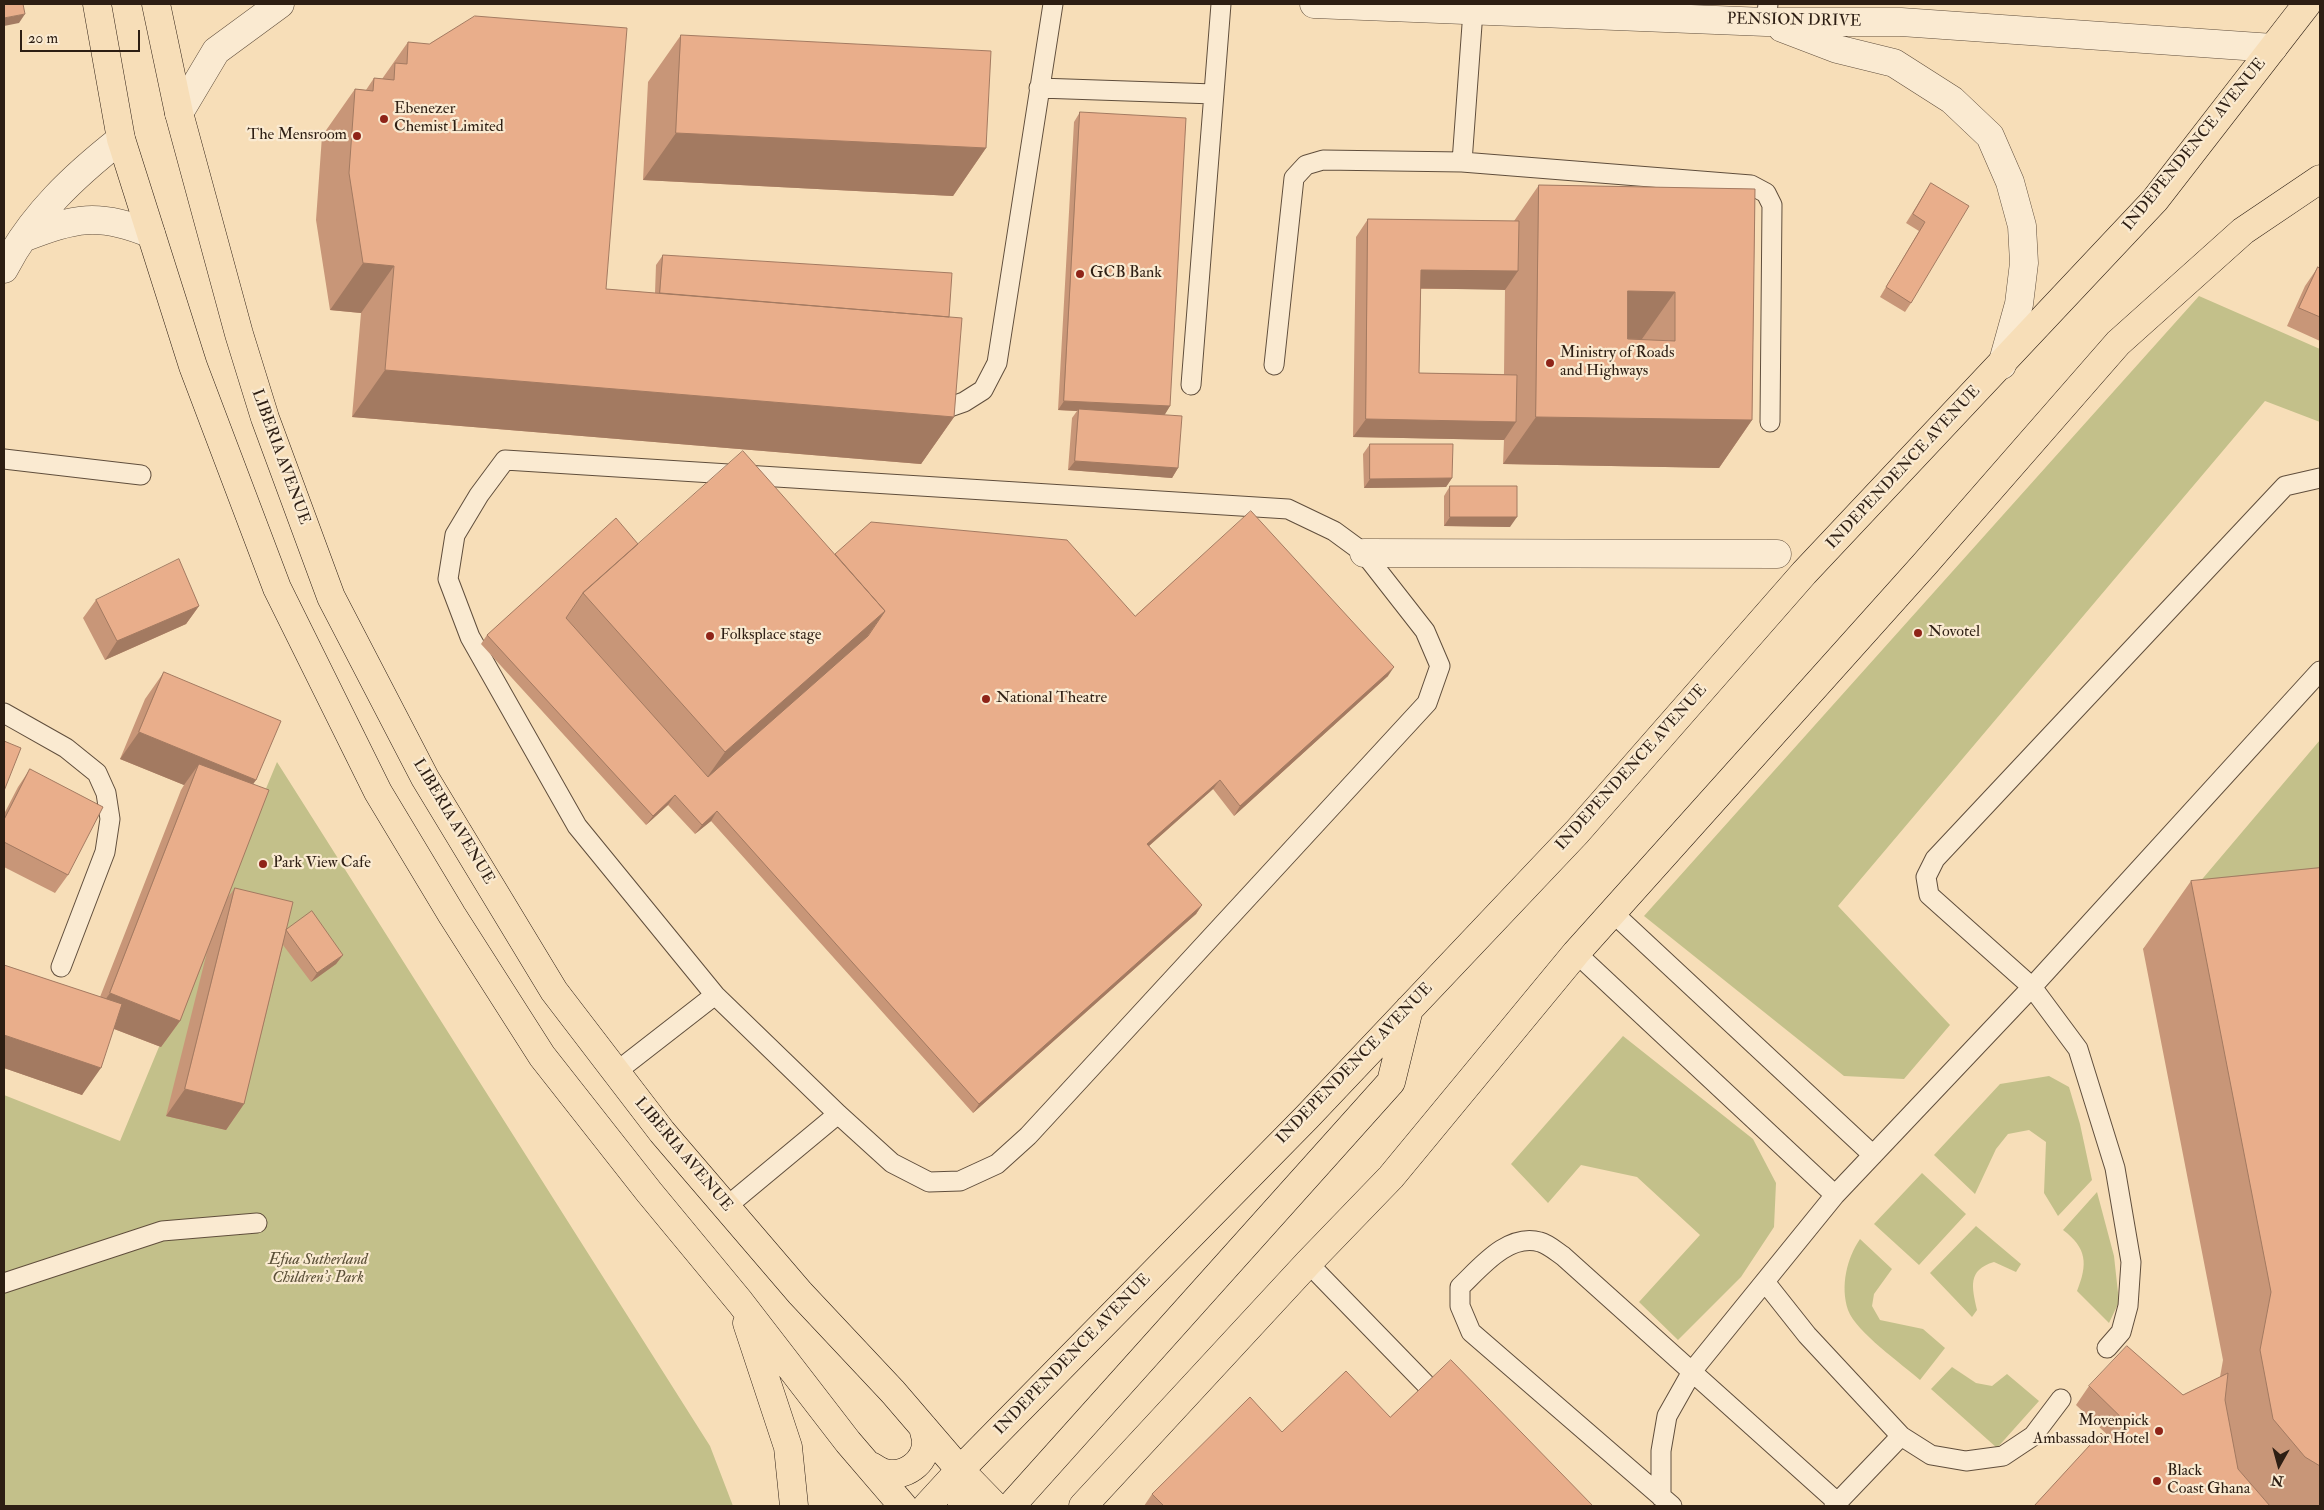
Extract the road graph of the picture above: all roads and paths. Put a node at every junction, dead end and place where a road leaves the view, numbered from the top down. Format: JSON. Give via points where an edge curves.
{"nodes":[{"id":1,"x":97,"y":4,"type":"edge"},
{"id":2,"x":156,"y":4,"type":"edge"},
{"id":3,"x":280,"y":4,"type":"edge"},
{"id":4,"x":1053,"y":4,"type":"edge"},
{"id":5,"x":1221,"y":4,"type":"edge"},
{"id":6,"x":1314,"y":4,"type":"edge"},
{"id":7,"x":2307,"y":4,"type":"edge"},
{"id":8,"x":1473,"y":11,"type":"junction"},
{"id":9,"x":1673,"y":11,"type":"edge"},
{"id":10,"x":1767,"y":13,"type":"edge"},
{"id":11,"x":2273,"y":48,"type":"junction"},
{"id":12,"x":1039,"y":88,"type":"junction"},
{"id":13,"x":1214,"y":94,"type":"junction"},
{"id":14,"x":179,"y":113,"type":"junction"},
{"id":15,"x":121,"y":138,"type":"junction"},
{"id":16,"x":1462,"y":162,"type":"junction"},
{"id":17,"x":2320,"y":179,"type":"edge"},
{"id":18,"x":151,"y":234,"type":"junction"},
{"id":19,"x":11,"y":247,"type":"edge"},
{"id":20,"x":1274,"y":365,"type":"dead end"},
{"id":21,"x":2002,"y":365,"type":"junction"},
{"id":22,"x":1191,"y":385,"type":"dead end"},
{"id":23,"x":941,"y":410,"type":"edge"},
{"id":24,"x":1770,"y":422,"type":"dead end"},
{"id":25,"x":4,"y":459,"type":"edge"},
{"id":26,"x":141,"y":475,"type":"dead end"},
{"id":27,"x":2320,"y":478,"type":"edge"},
{"id":28,"x":1364,"y":553,"type":"junction"},
{"id":29,"x":1777,"y":554,"type":"dead end"},
{"id":30,"x":2320,"y":672,"type":"edge"},
{"id":31,"x":4,"y":713,"type":"edge"},
{"id":32,"x":1612,"y":912,"type":"junction"},
{"id":33,"x":1576,"y":953,"type":"junction"},
{"id":34,"x":61,"y":967,"type":"dead end"},
{"id":35,"x":2032,"y":987,"type":"junction"},
{"id":36,"x":715,"y":995,"type":"junction"},
{"id":37,"x":1410,"y":1007,"type":"junction"},
{"id":38,"x":616,"y":1072,"type":"junction"},
{"id":39,"x":838,"y":1114,"type":"junction"},
{"id":40,"x":1873,"y":1155,"type":"junction"},
{"id":41,"x":1835,"y":1195,"type":"junction"},
{"id":42,"x":726,"y":1207,"type":"junction"},
{"id":43,"x":257,"y":1223,"type":"dead end"},
{"id":44,"x":1308,"y":1263,"type":"junction"},
{"id":45,"x":1765,"y":1282,"type":"junction"},
{"id":46,"x":4,"y":1283,"type":"edge"},
{"id":47,"x":740,"y":1302,"type":"junction"},
{"id":48,"x":2107,"y":1348,"type":"dead end"},
{"id":49,"x":1693,"y":1370,"type":"junction"},
{"id":50,"x":2061,"y":1399,"type":"dead end"},
{"id":51,"x":1457,"y":1416,"type":"edge"},
{"id":52,"x":923,"y":1427,"type":"junction"},
{"id":53,"x":1901,"y":1436,"type":"junction"},
{"id":54,"x":871,"y":1466,"type":"junction"},
{"id":55,"x":960,"y":1470,"type":"junction"},
{"id":56,"x":1666,"y":1502,"type":"edge"},
{"id":57,"x":1836,"y":1504,"type":"edge"},
{"id":58,"x":794,"y":1506,"type":"edge"},
{"id":59,"x":903,"y":1506,"type":"edge"},
{"id":60,"x":927,"y":1506,"type":"edge"},
{"id":61,"x":962,"y":1506,"type":"edge"},
{"id":62,"x":995,"y":1506,"type":"edge"},
{"id":63,"x":1011,"y":1506,"type":"edge"},
{"id":64,"x":1083,"y":1506,"type":"edge"}],
"edges":[{"from":1,"to":15,"type":"main road"},
{"from":2,"to":14,"type":"main road","name":"LIBERIA AVENUE"},
{"from":3,"to":14,"type":"street","via":[[216,51]]},
{"from":4,"to":12,"type":"lane"},
{"from":5,"to":13,"type":"lane"},
{"from":6,"to":8,"type":"street","name":"PENSION DRIVE"},
{"from":7,"to":11,"type":"main road","name":"INDEPENDENCE AVENUE"},
{"from":8,"to":9,"type":"street","name":"PENSION DRIVE"},
{"from":8,"to":16,"type":"lane"},
{"from":9,"to":10,"type":"street","name":"PENSION DRIVE"},
{"from":10,"to":11,"type":"street","name":"PENSION DRIVE"},
{"from":10,"to":21,"type":"street","via":[[1838,49],[1894,63],[1952,100],[1990,136],[2010,182],[2022,226],[2024,263],[2019,304]]},
{"from":11,"to":21,"type":"main road","name":"INDEPENDENCE AVENUE","via":[[2155,200]]},
{"from":12,"to":13,"type":"lane"},
{"from":12,"to":23,"type":"lane","via":[[997,363],[983,390],[964,402]]},
{"from":13,"to":22,"type":"lane"},
{"from":14,"to":38,"type":"main road","name":"LIBERIA AVENUE","via":[[256,390],[331,597],[425,778],[554,991]]},
{"from":15,"to":18,"type":"main road"},
{"from":15,"to":19,"type":"street","via":[[70,180]]},
{"from":16,"to":20,"type":"lane","via":[[1323,160],[1306,165],[1294,178]]},
{"from":16,"to":24,"type":"lane","via":[[1752,185],[1766,193],[1772,206]]},
{"from":17,"to":32,"type":"main road","via":[[2243,231],[2118,343],[1924,565]]},
{"from":18,"to":19,"type":"street","via":[[102,219],[63,223]]},
{"from":18,"to":47,"type":"main road","via":[[193,366],[277,588],[378,792],[542,1056]]},
{"from":21,"to":37,"type":"main road","name":"INDEPENDENCE AVENUE","via":[[1804,573],[1576,832]]},
{"from":25,"to":26,"type":"lane"},
{"from":27,"to":35,"type":"lane","via":[[2285,486],[1934,859],[1926,876],[1929,895]]},
{"from":28,"to":29,"type":"street"},
{"from":28,"to":36,"type":"lane","via":[[1334,530],[1288,509],[505,460],[455,535],[448,579],[470,637],[577,826]]},
{"from":28,"to":39,"type":"lane","via":[[1425,631],[1440,666],[1427,703],[1028,1136],[997,1164],[960,1181],[929,1182],[892,1162]]},
{"from":30,"to":35,"type":"lane"},
{"from":31,"to":34,"type":"lane","via":[[66,748],[97,774],[106,793],[110,820],[105,852]]},
{"from":32,"to":33,"type":"main road"},
{"from":32,"to":40,"type":"lane"},
{"from":33,"to":41,"type":"lane"},
{"from":33,"to":44,"type":"main road","via":[[1391,1178]]},
{"from":35,"to":40,"type":"lane"},
{"from":35,"to":48,"type":"lane","via":[[2078,1049],[2115,1168],[2131,1262],[2128,1306],[2121,1332]]},
{"from":36,"to":38,"type":"lane"},
{"from":36,"to":39,"type":"lane"},
{"from":37,"to":55,"type":"main road","name":"INDEPENDENCE AVENUE","via":[[1300,1124]]},
{"from":37,"to":63,"type":"main road","via":[[1391,1082]]},
{"from":38,"to":42,"type":"main road","name":"LIBERIA AVENUE"},
{"from":39,"to":42,"type":"lane"},
{"from":40,"to":41,"type":"lane"},
{"from":41,"to":45,"type":"lane"},
{"from":42,"to":52,"type":"main road","name":"LIBERIA AVENUE"},
{"from":43,"to":46,"type":"lane","via":[[162,1231]]},
{"from":44,"to":51,"type":"lane"},
{"from":44,"to":64,"type":"main road"},
{"from":45,"to":49,"type":"lane"},
{"from":45,"to":53,"type":"lane","via":[[1808,1335]]},
{"from":47,"to":54,"type":"main road","via":[[848,1442]]},
{"from":47,"to":58,"type":"main road","via":[[788,1447]]},
{"from":49,"to":56,"type":"lane","via":[[1667,1416],[1661,1451]]},
{"from":49,"to":56,"type":"lane","via":[[1563,1256],[1541,1242],[1518,1241],[1490,1258],[1460,1287],[1460,1306],[1471,1332]]},
{"from":49,"to":57,"type":"lane"},
{"from":50,"to":53,"type":"lane","via":[[2033,1436],[2003,1456],[1966,1461],[1931,1455]]},
{"from":52,"to":54,"type":"main road","via":[[926,1442],[922,1456],[913,1468],[899,1474],[884,1473]]},
{"from":52,"to":55,"type":"main road","name":"LIBERIA AVENUE"},
{"from":53,"to":57,"type":"lane"},
{"from":54,"to":59,"type":"main road"},
{"from":55,"to":60,"type":"main road","name":"INDEPENDENCE AVENUE"},
{"from":55,"to":61,"type":"main road"},
{"from":55,"to":62,"type":"main road","name":"LIBERIA AVENUE"}]}
